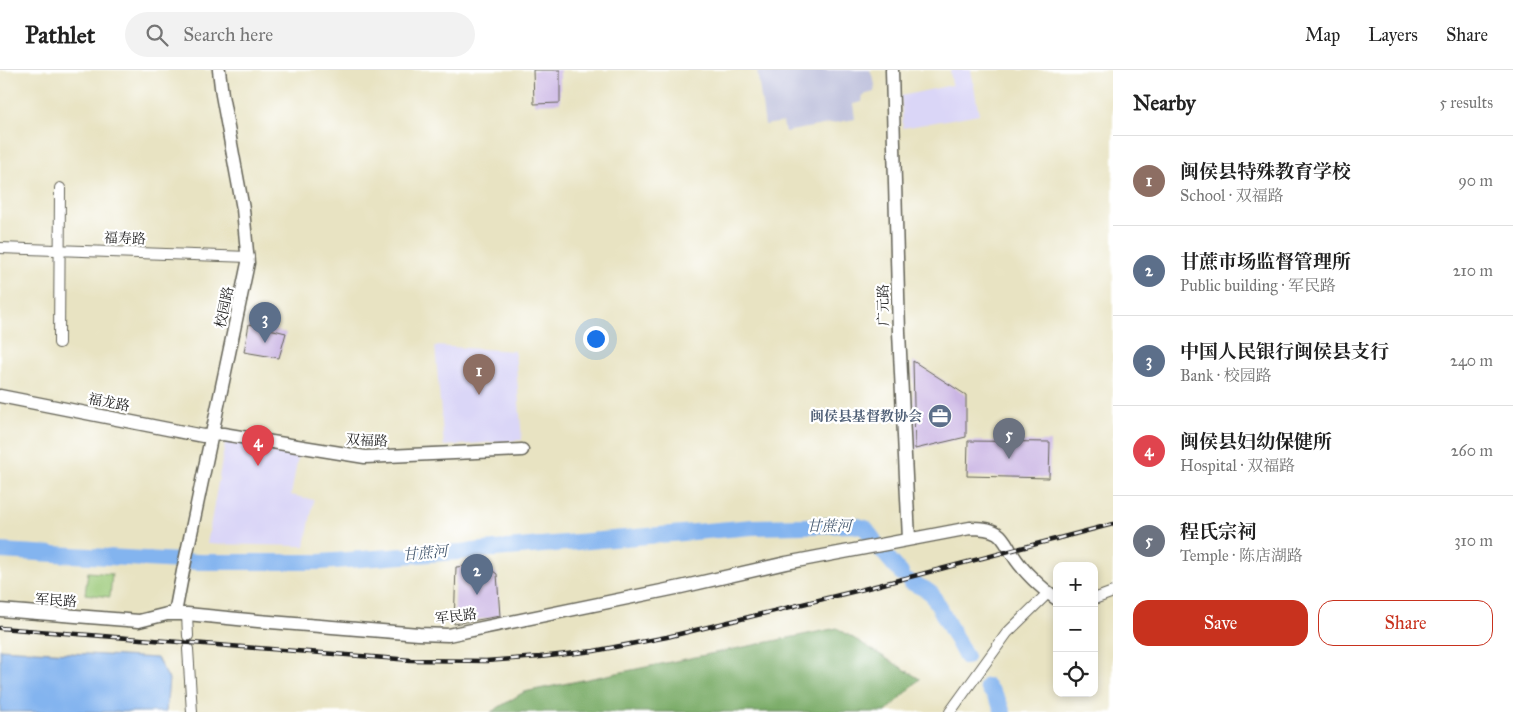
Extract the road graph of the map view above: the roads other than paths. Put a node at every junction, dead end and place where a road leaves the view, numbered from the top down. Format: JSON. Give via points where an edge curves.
{"nodes":[{"id":1,"x":219,"y":70,"type":"edge"},
{"id":2,"x":892,"y":70,"type":"edge"},
{"id":3,"x":60,"y":188,"type":"dead end"},
{"id":4,"x":0,"y":248,"type":"edge"},
{"id":5,"x":60,"y":249,"type":"junction"},
{"id":6,"x":248,"y":257,"type":"junction"},
{"id":7,"x":59,"y":343,"type":"dead end"},
{"id":8,"x":0,"y":396,"type":"edge"},
{"id":9,"x":213,"y":435,"type":"junction"},
{"id":10,"x":522,"y":450,"type":"dead end"},
{"id":11,"x":909,"y":538,"type":"junction"},
{"id":12,"x":1113,"y":592,"type":"edge"},
{"id":13,"x":1052,"y":596,"type":"edge"},
{"id":14,"x":1098,"y":598,"type":"edge"},
{"id":15,"x":0,"y":610,"type":"edge"},
{"id":16,"x":181,"y":614,"type":"junction"},
{"id":17,"x":188,"y":636,"type":"dead end"},
{"id":18,"x":188,"y":649,"type":"dead end"},
{"id":19,"x":192,"y":712,"type":"edge"},
{"id":20,"x":950,"y":712,"type":"edge"}],
"edges":[{"from":1,"to":6,"type":"street","name":"校园路"},
{"from":2,"to":11,"type":"street","name":"广元路","via":[[899,332]]},
{"from":3,"to":5,"type":"street"},
{"from":4,"to":5,"type":"street","name":"福寿路"},
{"from":5,"to":6,"type":"street","name":"福寿路"},
{"from":5,"to":7,"type":"street"},
{"from":6,"to":9,"type":"street","name":"校园路"},
{"from":8,"to":9,"type":"street","name":"福龙路","via":[[204,436]]},
{"from":9,"to":10,"type":"street","name":"双福路","via":[[366,457]]},
{"from":9,"to":16,"type":"street","name":"校园路","via":[[183,571]]},
{"from":11,"to":13,"type":"street","name":"军民路","via":[[965,528],[993,531]]},
{"from":11,"to":16,"type":"street","name":"军民路","via":[[448,635]]},
{"from":12,"to":14,"type":"street"},
{"from":13,"to":20,"type":"street","via":[[1007,632]]},
{"from":15,"to":16,"type":"street","name":"军民路","via":[[139,621]]},
{"from":16,"to":17,"type":"street"},
{"from":18,"to":19,"type":"street"}]}
